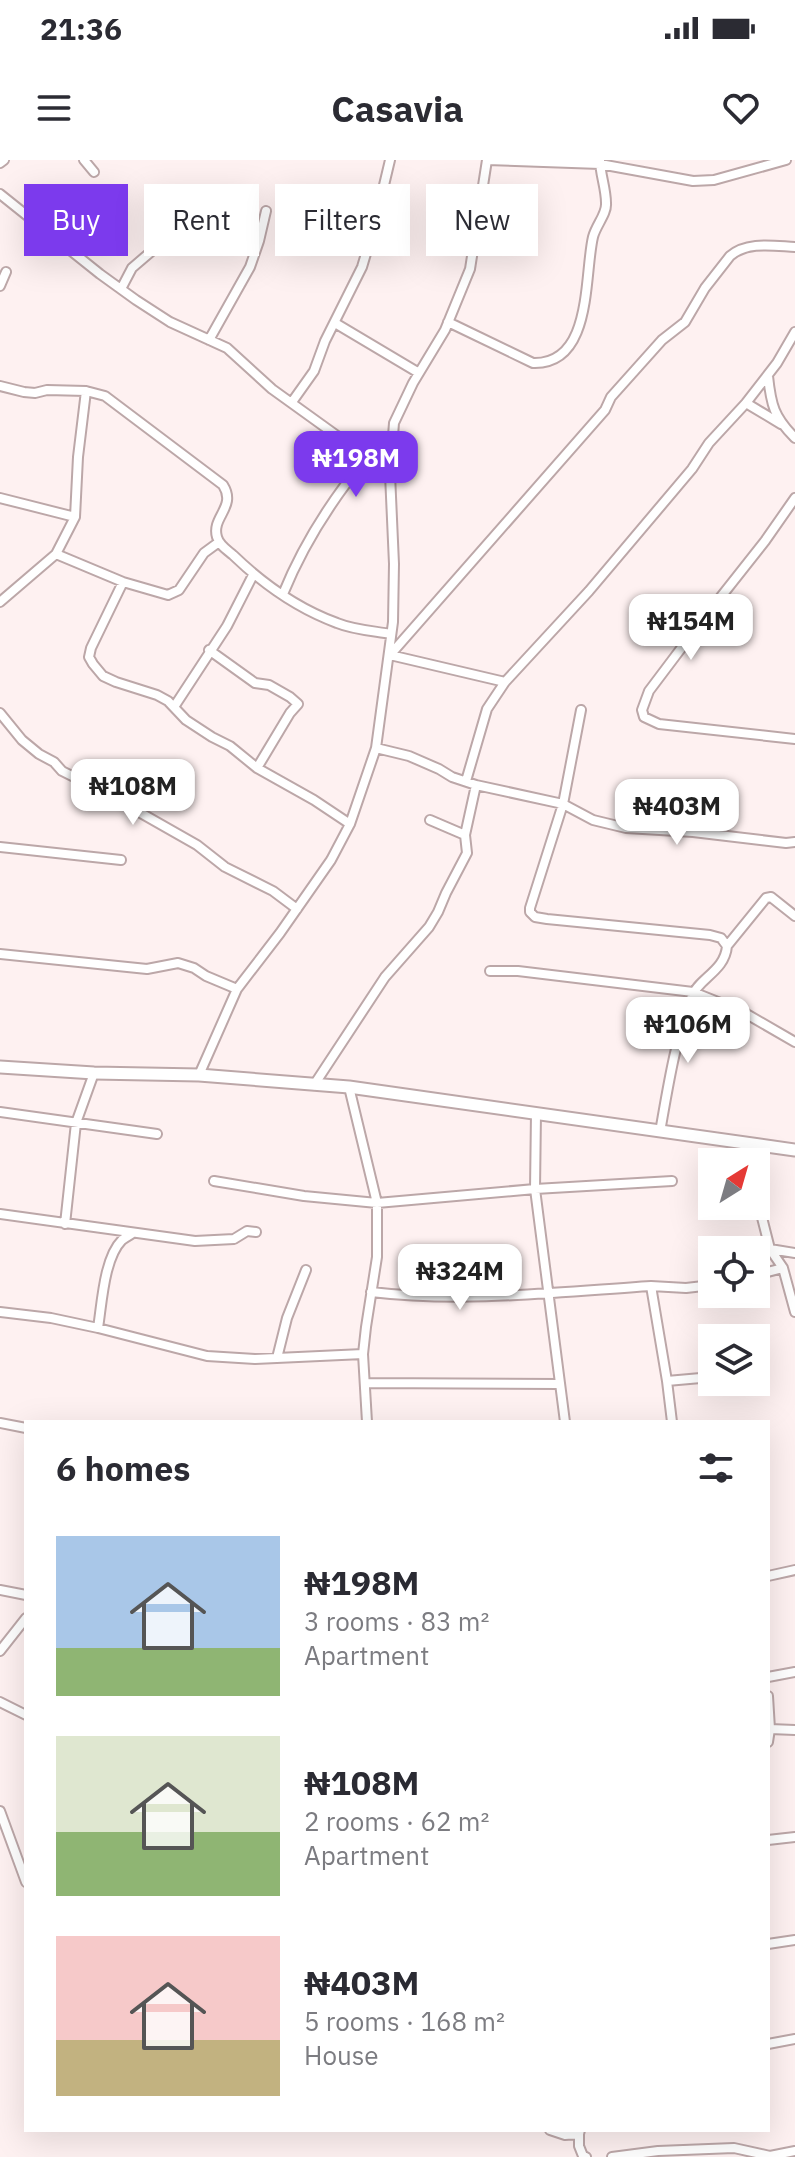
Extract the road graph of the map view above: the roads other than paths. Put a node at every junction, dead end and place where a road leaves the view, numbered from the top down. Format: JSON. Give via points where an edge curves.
{"nodes":[{"id":1,"x":84,"y":160,"type":"edge"},
{"id":2,"x":390,"y":160,"type":"edge"},
{"id":3,"x":487,"y":160,"type":"edge"},
{"id":4,"x":786,"y":160,"type":"edge"},
{"id":5,"x":600,"y":162,"type":"edge"},
{"id":6,"x":754,"y":164,"type":"edge"},
{"id":7,"x":94,"y":172,"type":"dead end"},
{"id":8,"x":0,"y":194,"type":"edge"},
{"id":9,"x":266,"y":211,"type":"dead end"},
{"id":10,"x":795,"y":247,"type":"edge"},
{"id":11,"x":146,"y":256,"type":"edge"},
{"id":12,"x":6,"y":272,"type":"dead end"},
{"id":13,"x":0,"y":286,"type":"edge"},
{"id":14,"x":121,"y":289,"type":"junction"},
{"id":15,"x":448,"y":322,"type":"junction"},
{"id":16,"x":335,"y":323,"type":"junction"},
{"id":17,"x":795,"y":332,"type":"edge"},
{"id":18,"x":209,"y":340,"type":"junction"},
{"id":19,"x":419,"y":373,"type":"junction"},
{"id":20,"x":768,"y":375,"type":"junction"},
{"id":21,"x":0,"y":386,"type":"edge"},
{"id":22,"x":86,"y":391,"type":"junction"},
{"id":23,"x":292,"y":402,"type":"junction"},
{"id":24,"x":746,"y":403,"type":"junction"},
{"id":25,"x":785,"y":427,"type":"junction"},
{"id":26,"x":795,"y":438,"type":"edge"},
{"id":27,"x":367,"y":457,"type":"junction"},
{"id":28,"x":390,"y":474,"type":"junction"},
{"id":29,"x":0,"y":498,"type":"edge"},
{"id":30,"x":795,"y":498,"type":"edge"},
{"id":31,"x":75,"y":517,"type":"junction"},
{"id":32,"x":219,"y":542,"type":"junction"},
{"id":33,"x":56,"y":554,"type":"junction"},
{"id":34,"x":253,"y":575,"type":"junction"},
{"id":35,"x":123,"y":582,"type":"junction"},
{"id":36,"x":283,"y":594,"type":"junction"},
{"id":37,"x":0,"y":602,"type":"edge"},
{"id":38,"x":391,"y":634,"type":"junction"},
{"id":39,"x":209,"y":650,"type":"junction"},
{"id":40,"x":390,"y":655,"type":"junction"},
{"id":41,"x":505,"y":682,"type":"junction"},
{"id":42,"x":174,"y":707,"type":"junction"},
{"id":43,"x":581,"y":710,"type":"dead end"},
{"id":44,"x":0,"y":713,"type":"edge"},
{"id":45,"x":795,"y":739,"type":"edge"},
{"id":46,"x":376,"y":748,"type":"junction"},
{"id":47,"x":257,"y":768,"type":"junction"},
{"id":48,"x":466,"y":781,"type":"junction"},
{"id":49,"x":476,"y":785,"type":"junction"},
{"id":50,"x":563,"y":804,"type":"junction"},
{"id":51,"x":430,"y":820,"type":"dead end"},
{"id":52,"x":350,"y":824,"type":"junction"},
{"id":53,"x":465,"y":835,"type":"junction"},
{"id":54,"x":795,"y":842,"type":"edge"},
{"id":55,"x":0,"y":847,"type":"edge"},
{"id":56,"x":121,"y":860,"type":"dead end"},
{"id":57,"x":297,"y":909,"type":"junction"},
{"id":58,"x":795,"y":916,"type":"edge"},
{"id":59,"x":727,"y":946,"type":"junction"},
{"id":60,"x":0,"y":954,"type":"edge"},
{"id":61,"x":490,"y":971,"type":"dead end"},
{"id":62,"x":237,"y":989,"type":"junction"},
{"id":63,"x":693,"y":992,"type":"junction"},
{"id":64,"x":795,"y":1042,"type":"edge"},
{"id":65,"x":0,"y":1067,"type":"edge"},
{"id":66,"x":94,"y":1073,"type":"junction"},
{"id":67,"x":199,"y":1075,"type":"junction"},
{"id":68,"x":314,"y":1085,"type":"junction"},
{"id":69,"x":349,"y":1087,"type":"junction"},
{"id":70,"x":0,"y":1112,"type":"edge"},
{"id":71,"x":536,"y":1113,"type":"junction"},
{"id":72,"x":76,"y":1123,"type":"junction"},
{"id":73,"x":660,"y":1132,"type":"junction"},
{"id":74,"x":157,"y":1134,"type":"dead end"},
{"id":75,"x":744,"y":1143,"type":"junction"},
{"id":76,"x":745,"y":1148,"type":"edge"},
{"id":77,"x":795,"y":1150,"type":"edge"},
{"id":78,"x":214,"y":1181,"type":"dead end"},
{"id":79,"x":672,"y":1181,"type":"dead end"},
{"id":80,"x":535,"y":1189,"type":"junction"},
{"id":81,"x":377,"y":1203,"type":"junction"},
{"id":82,"x":0,"y":1214,"type":"edge"},
{"id":83,"x":65,"y":1224,"type":"junction"},
{"id":84,"x":256,"y":1232,"type":"dead end"},
{"id":85,"x":133,"y":1233,"type":"junction"},
{"id":86,"x":770,"y":1249,"type":"joint"},
{"id":87,"x":795,"y":1253,"type":"edge"},
{"id":88,"x":783,"y":1268,"type":"junction"},
{"id":89,"x":306,"y":1270,"type":"dead end"},
{"id":90,"x":770,"y":1271,"type":"edge"},
{"id":91,"x":651,"y":1286,"type":"junction"},
{"id":92,"x":698,"y":1287,"type":"edge"},
{"id":93,"x":371,"y":1292,"type":"junction"},
{"id":94,"x":550,"y":1292,"type":"junction"},
{"id":95,"x":0,"y":1312,"type":"edge"},
{"id":96,"x":795,"y":1312,"type":"edge"},
{"id":97,"x":98,"y":1328,"type":"junction"},
{"id":98,"x":363,"y":1354,"type":"junction"},
{"id":99,"x":277,"y":1358,"type":"junction"},
{"id":100,"x":698,"y":1378,"type":"edge"},
{"id":101,"x":667,"y":1381,"type":"junction"},
{"id":102,"x":365,"y":1383,"type":"junction"},
{"id":103,"x":559,"y":1384,"type":"junction"},
{"id":104,"x":367,"y":1420,"type":"edge"},
{"id":105,"x":565,"y":1420,"type":"edge"},
{"id":106,"x":672,"y":1420,"type":"edge"},
{"id":107,"x":0,"y":1423,"type":"edge"},
{"id":108,"x":24,"y":1428,"type":"edge"},
{"id":109,"x":795,"y":1570,"type":"edge"},
{"id":110,"x":770,"y":1576,"type":"edge"},
{"id":111,"x":0,"y":1590,"type":"edge"},
{"id":112,"x":24,"y":1595,"type":"edge"},
{"id":113,"x":24,"y":1621,"type":"edge"},
{"id":114,"x":0,"y":1651,"type":"edge"},
{"id":115,"x":795,"y":1672,"type":"edge"},
{"id":116,"x":770,"y":1677,"type":"edge"},
{"id":117,"x":0,"y":1702,"type":"edge"},
{"id":118,"x":24,"y":1714,"type":"edge"},
{"id":119,"x":770,"y":1729,"type":"edge"},
{"id":120,"x":795,"y":1730,"type":"edge"},
{"id":121,"x":0,"y":1811,"type":"edge"},
{"id":122,"x":795,"y":1837,"type":"edge"},
{"id":123,"x":770,"y":1840,"type":"edge"},
{"id":124,"x":24,"y":1877,"type":"edge"},
{"id":125,"x":795,"y":1940,"type":"edge"},
{"id":126,"x":770,"y":1944,"type":"edge"},
{"id":127,"x":795,"y":2039,"type":"edge"},
{"id":128,"x":770,"y":2044,"type":"edge"},
{"id":129,"x":556,"y":2132,"type":"edge"},
{"id":130,"x":579,"y":2132,"type":"edge"},
{"id":131,"x":795,"y":2151,"type":"edge"},
{"id":132,"x":586,"y":2157,"type":"edge"},
{"id":133,"x":612,"y":2157,"type":"edge"}],
"edges":[{"from":1,"to":7,"type":"street"},
{"from":2,"to":16,"type":"street","via":[[362,267]]},
{"from":3,"to":5,"type":"street"},
{"from":3,"to":15,"type":"street","via":[[470,269]]},
{"from":4,"to":6,"type":"street"},
{"from":5,"to":6,"type":"street","via":[[693,181],[714,180]]},
{"from":5,"to":15,"type":"street","via":[[607,207],[593,235],[581,321],[567,350],[533,363]]},
{"from":8,"to":14,"type":"street"},
{"from":9,"to":18,"type":"street","via":[[250,267]]},
{"from":10,"to":40,"type":"street","via":[[749,247],[730,256],[685,322],[611,397]]},
{"from":11,"to":14,"type":"street"},
{"from":12,"to":13,"type":"street"},
{"from":14,"to":18,"type":"street"},
{"from":15,"to":19,"type":"street"},
{"from":16,"to":19,"type":"street"},
{"from":16,"to":23,"type":"street","via":[[314,371]]},
{"from":17,"to":20,"type":"street"},
{"from":18,"to":23,"type":"street","via":[[227,348]]},
{"from":19,"to":28,"type":"street","via":[[394,423]]},
{"from":20,"to":24,"type":"street"},
{"from":20,"to":25,"type":"street","via":[[775,412]]},
{"from":21,"to":22,"type":"street","via":[[35,393]]},
{"from":22,"to":31,"type":"street"},
{"from":22,"to":32,"type":"street","via":[[105,396],[223,485],[228,493],[216,525]]},
{"from":23,"to":27,"type":"street"},
{"from":24,"to":25,"type":"street"},
{"from":24,"to":41,"type":"street","via":[[589,591]]},
{"from":25,"to":26,"type":"street"},
{"from":27,"to":28,"type":"street"},
{"from":27,"to":36,"type":"street","via":[[297,560]]},
{"from":28,"to":38,"type":"street"},
{"from":29,"to":31,"type":"street"},
{"from":30,"to":45,"type":"street","via":[[649,691],[642,710],[644,717],[659,724]]},
{"from":31,"to":33,"type":"street"},
{"from":32,"to":34,"type":"street"},
{"from":32,"to":35,"type":"street","via":[[204,553],[174,594]]},
{"from":33,"to":35,"type":"street"},
{"from":33,"to":37,"type":"street"},
{"from":34,"to":36,"type":"street"},
{"from":34,"to":39,"type":"street"},
{"from":35,"to":42,"type":"street","via":[[89,657],[103,676],[157,695]]},
{"from":36,"to":38,"type":"street","via":[[338,624]]},
{"from":38,"to":40,"type":"street"},
{"from":39,"to":42,"type":"street"},
{"from":39,"to":47,"type":"street","via":[[255,683],[269,685],[298,704]]},
{"from":40,"to":41,"type":"street"},
{"from":40,"to":46,"type":"street"},
{"from":41,"to":48,"type":"street","via":[[487,709]]},
{"from":42,"to":47,"type":"street"},
{"from":43,"to":50,"type":"street"},
{"from":44,"to":57,"type":"street","via":[[22,740],[62,771],[197,845]]},
{"from":46,"to":48,"type":"street"},
{"from":46,"to":52,"type":"street"},
{"from":47,"to":52,"type":"street"},
{"from":48,"to":49,"type":"street"},
{"from":49,"to":50,"type":"street"},
{"from":49,"to":53,"type":"street"},
{"from":50,"to":54,"type":"street","via":[[593,820],[626,828]]},
{"from":50,"to":59,"type":"street","via":[[530,908],[535,917],[710,935]]},
{"from":51,"to":53,"type":"street"},
{"from":52,"to":57,"type":"street"},
{"from":53,"to":68,"type":"street","via":[[467,853],[429,927],[385,977]]},
{"from":55,"to":56,"type":"street"},
{"from":57,"to":62,"type":"street"},
{"from":58,"to":59,"type":"street","via":[[777,900],[766,898]]},
{"from":59,"to":63,"type":"street","via":[[723,960]]},
{"from":60,"to":62,"type":"street","via":[[147,969],[178,963]]},
{"from":61,"to":63,"type":"street"},
{"from":62,"to":67,"type":"street"},
{"from":63,"to":64,"type":"street","via":[[743,1012]]},
{"from":63,"to":73,"type":"street","via":[[673,1058]]},
{"from":65,"to":66,"type":"street"},
{"from":66,"to":67,"type":"street"},
{"from":66,"to":72,"type":"street"},
{"from":67,"to":68,"type":"street"},
{"from":68,"to":69,"type":"street"},
{"from":69,"to":71,"type":"street"},
{"from":69,"to":81,"type":"street"},
{"from":70,"to":72,"type":"street"},
{"from":71,"to":73,"type":"street"},
{"from":71,"to":80,"type":"street"},
{"from":72,"to":74,"type":"street"},
{"from":72,"to":83,"type":"street"},
{"from":73,"to":75,"type":"street"},
{"from":75,"to":76,"type":"street"},
{"from":75,"to":77,"type":"street"},
{"from":78,"to":81,"type":"street"},
{"from":79,"to":80,"type":"street"},
{"from":80,"to":81,"type":"street"},
{"from":80,"to":94,"type":"street"},
{"from":81,"to":93,"type":"street"},
{"from":82,"to":83,"type":"street"},
{"from":83,"to":85,"type":"street"},
{"from":84,"to":85,"type":"street","via":[[195,1241]]},
{"from":85,"to":97,"type":"street","via":[[112,1255]]},
{"from":86,"to":87,"type":"street"},
{"from":86,"to":88,"type":"street"},
{"from":88,"to":90,"type":"street"},
{"from":88,"to":96,"type":"street"},
{"from":89,"to":99,"type":"street"},
{"from":91,"to":92,"type":"street"},
{"from":91,"to":94,"type":"street"},
{"from":91,"to":101,"type":"street"},
{"from":93,"to":94,"type":"street","via":[[444,1297]]},
{"from":93,"to":98,"type":"street"},
{"from":94,"to":103,"type":"street"},
{"from":95,"to":97,"type":"street"},
{"from":97,"to":99,"type":"street","via":[[207,1356]]},
{"from":98,"to":99,"type":"street"},
{"from":98,"to":102,"type":"street"},
{"from":100,"to":101,"type":"street"},
{"from":101,"to":106,"type":"street"},
{"from":102,"to":103,"type":"street"},
{"from":102,"to":104,"type":"street"},
{"from":103,"to":105,"type":"street"},
{"from":107,"to":108,"type":"street"},
{"from":109,"to":110,"type":"street"},
{"from":111,"to":112,"type":"street"},
{"from":113,"to":114,"type":"street"},
{"from":115,"to":116,"type":"street"},
{"from":117,"to":118,"type":"street"},
{"from":119,"to":120,"type":"street"},
{"from":121,"to":124,"type":"street"},
{"from":122,"to":123,"type":"street"},
{"from":125,"to":126,"type":"street"},
{"from":127,"to":128,"type":"street"},
{"from":129,"to":130,"type":"street"},
{"from":130,"to":132,"type":"street"},
{"from":131,"to":133,"type":"street","via":[[770,2156],[734,2148]]}]}
